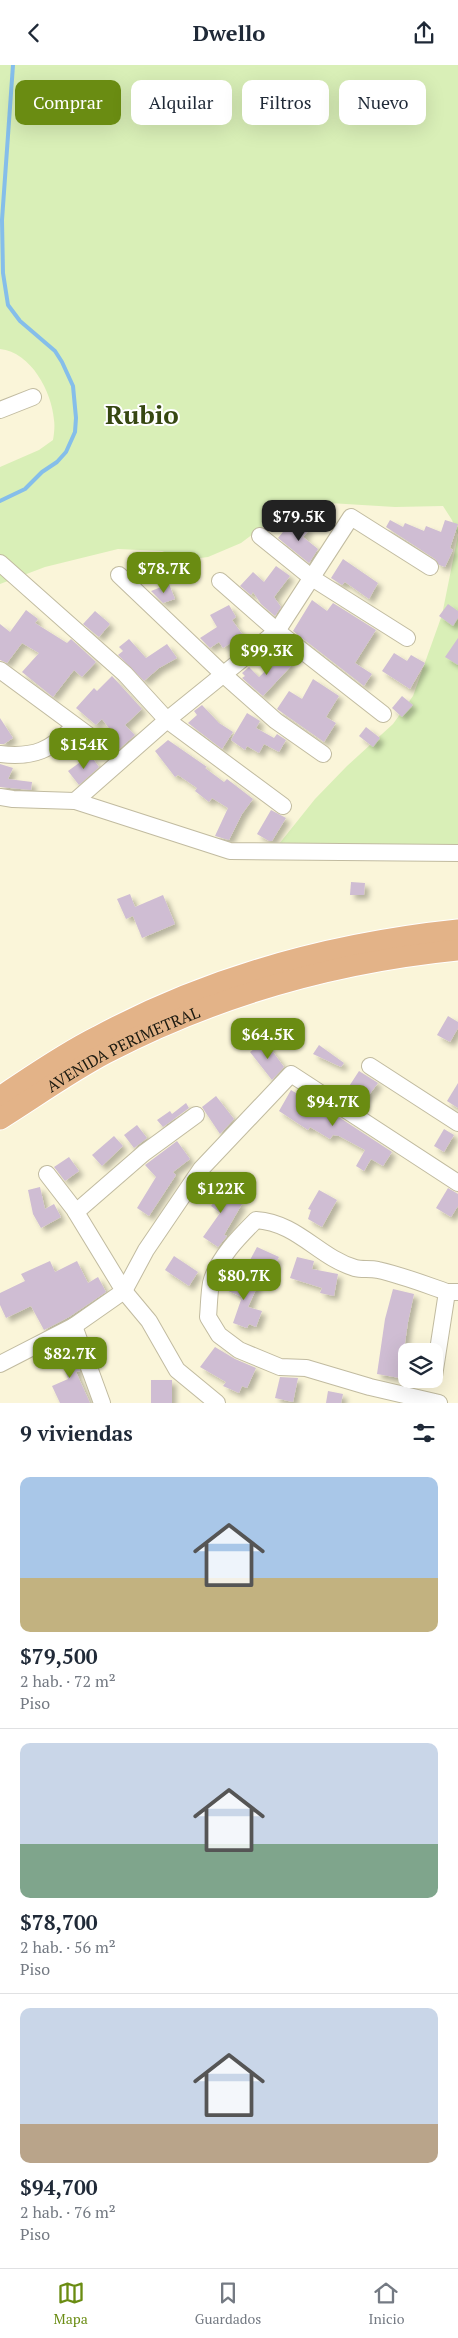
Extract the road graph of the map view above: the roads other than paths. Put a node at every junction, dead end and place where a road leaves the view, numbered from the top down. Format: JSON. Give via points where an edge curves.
{"nodes":[{"id":1,"x":33,"y":397,"type":"dead end"},
{"id":2,"x":0,"y":410,"type":"edge"},
{"id":3,"x":260,"y":536,"type":"dead end"},
{"id":4,"x":0,"y":563,"type":"edge"},
{"id":5,"x":430,"y":567,"type":"dead end"},
{"id":6,"x":119,"y":575,"type":"dead end"},
{"id":7,"x":312,"y":578,"type":"junction"},
{"id":8,"x":220,"y":581,"type":"dead end"},
{"id":9,"x":278,"y":631,"type":"junction"},
{"id":10,"x":407,"y":638,"type":"dead end"},
{"id":11,"x":0,"y":670,"type":"edge"},
{"id":12,"x":224,"y":675,"type":"junction"},
{"id":13,"x":383,"y":713,"type":"dead end"},
{"id":14,"x":168,"y":720,"type":"junction"},
{"id":15,"x":75,"y":726,"type":"junction"},
{"id":16,"x":98,"y":743,"type":"dead end"},
{"id":17,"x":323,"y":753,"type":"dead end"},
{"id":18,"x":0,"y":754,"type":"edge"},
{"id":19,"x":0,"y":797,"type":"edge"},
{"id":20,"x":75,"y":801,"type":"junction"},
{"id":21,"x":283,"y":806,"type":"dead end"},
{"id":22,"x":458,"y":853,"type":"edge"},
{"id":23,"x":458,"y":930,"type":"edge"},
{"id":24,"x":458,"y":950,"type":"edge"},
{"id":25,"x":370,"y":1066,"type":"dead end"},
{"id":26,"x":0,"y":1097,"type":"edge"},
{"id":27,"x":196,"y":1115,"type":"dead end"},
{"id":28,"x":0,"y":1119,"type":"edge"},
{"id":29,"x":458,"y":1123,"type":"edge"},
{"id":30,"x":47,"y":1174,"type":"dead end"},
{"id":31,"x":458,"y":1183,"type":"edge"},
{"id":32,"x":76,"y":1212,"type":"junction"},
{"id":33,"x":124,"y":1291,"type":"junction"},
{"id":34,"x":453,"y":1292,"type":"edge"},
{"id":35,"x":74,"y":1326,"type":"junction"},
{"id":36,"x":442,"y":1343,"type":"edge"},
{"id":37,"x":0,"y":1364,"type":"edge"},
{"id":38,"x":434,"y":1388,"type":"edge"},
{"id":39,"x":434,"y":1401,"type":"edge"},
{"id":40,"x":102,"y":1403,"type":"edge"},
{"id":41,"x":217,"y":1403,"type":"edge"}],
"edges":[{"from":1,"to":2,"type":"street"},
{"from":3,"to":7,"type":"street"},
{"from":4,"to":14,"type":"street","via":[[125,674]]},
{"from":5,"to":7,"type":"street","via":[[351,517]]},
{"from":6,"to":12,"type":"street"},
{"from":7,"to":9,"type":"street"},
{"from":7,"to":10,"type":"street"},
{"from":8,"to":9,"type":"street"},
{"from":9,"to":12,"type":"street"},
{"from":9,"to":13,"type":"street"},
{"from":11,"to":15,"type":"street"},
{"from":12,"to":14,"type":"street"},
{"from":12,"to":17,"type":"street","via":[[276,721]]},
{"from":14,"to":20,"type":"street"},
{"from":14,"to":21,"type":"street"},
{"from":15,"to":16,"type":"street"},
{"from":15,"to":18,"type":"street","via":[[55,744],[36,754]]},
{"from":19,"to":20,"type":"street"},
{"from":20,"to":22,"type":"street","via":[[230,851]]},
{"from":23,"to":26,"type":"main road","name":"AVENIDA PERIMETRAL","via":[[407,936],[315,954],[236,978],[169,1003],[97,1036]]},
{"from":24,"to":28,"type":"main road","name":"AVENIDA PERIMETRAL","via":[[410,955],[319,972],[242,996],[106,1053]]},
{"from":25,"to":29,"type":"street"},
{"from":27,"to":32,"type":"street","via":[[144,1153]]},
{"from":30,"to":32,"type":"street"},
{"from":31,"to":33,"type":"street","via":[[291,1074],[201,1169],[146,1250]]},
{"from":32,"to":33,"type":"street"},
{"from":33,"to":35,"type":"street"},
{"from":33,"to":41,"type":"street","via":[[150,1321],[177,1370]]},
{"from":34,"to":36,"type":"street"},
{"from":34,"to":39,"type":"street","via":[[376,1269],[356,1268],[289,1229],[272,1221],[256,1220],[225,1256],[212,1281],[208,1317],[220,1335],[239,1350],[280,1367],[306,1368]]},
{"from":35,"to":37,"type":"street"},
{"from":35,"to":40,"type":"street"},
{"from":38,"to":39,"type":"street"}]}
